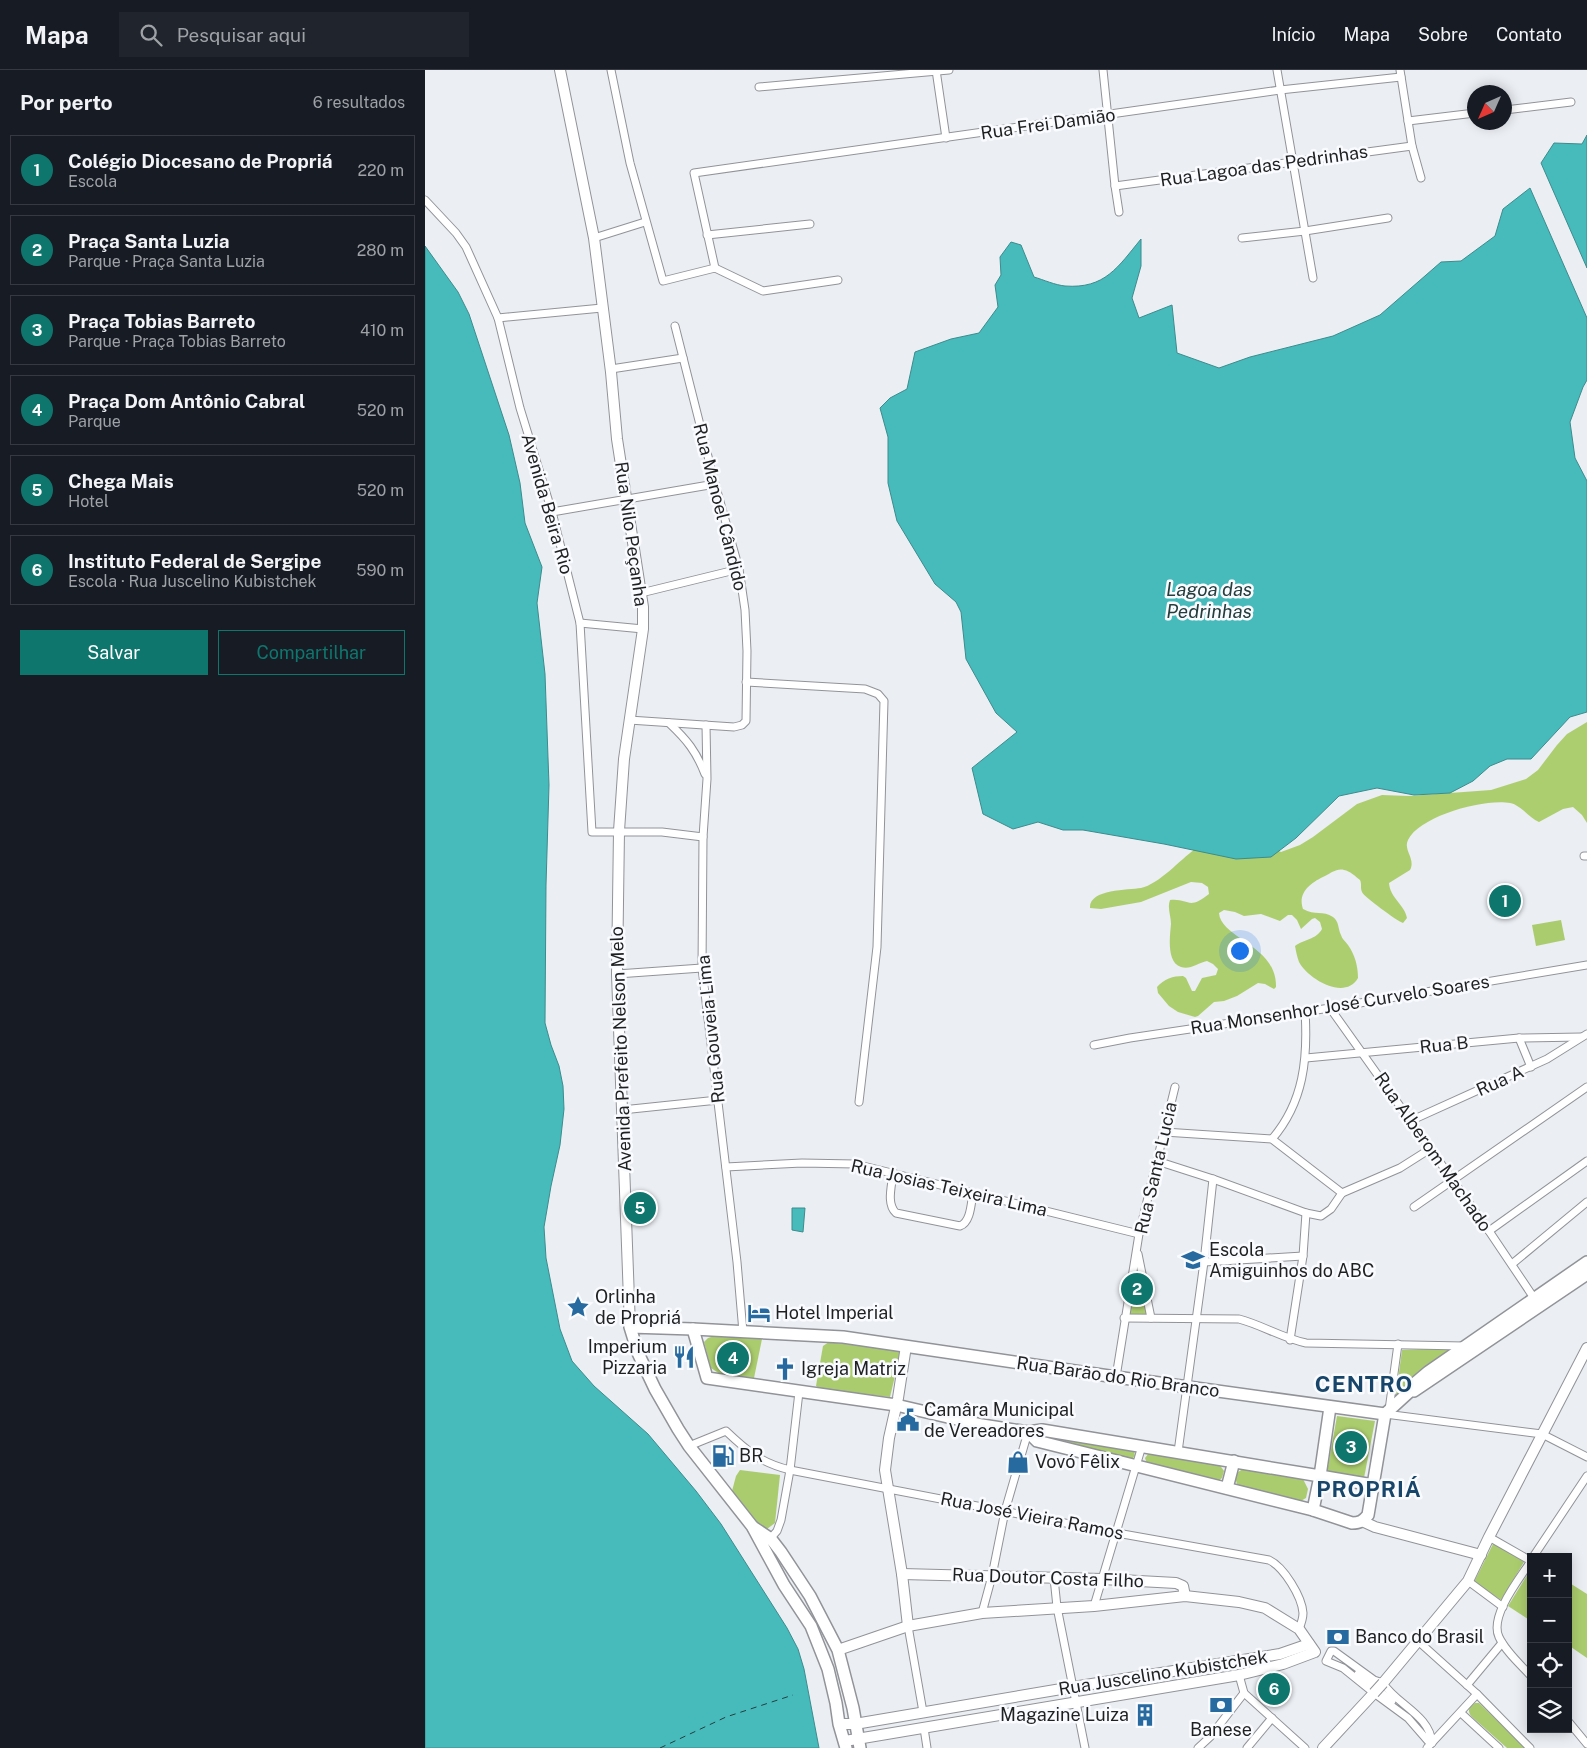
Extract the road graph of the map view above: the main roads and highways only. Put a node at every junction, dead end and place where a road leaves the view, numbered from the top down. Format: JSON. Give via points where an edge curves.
{"nodes":[{"id":1,"x":1587,"y":1262,"type":"edge"},
{"id":2,"x":1581,"y":1277,"type":"edge"},
{"id":3,"x":693,"y":1329,"type":"junction"},
{"id":4,"x":1408,"y":1393,"type":"junction"},
{"id":5,"x":1330,"y":1407,"type":"junction"},
{"id":6,"x":1387,"y":1412,"type":"junction"},
{"id":7,"x":1028,"y":1432,"type":"junction"},
{"id":8,"x":1234,"y":1461,"type":"junction"},
{"id":9,"x":1320,"y":1476,"type":"junction"},
{"id":10,"x":1373,"y":1485,"type":"junction"},
{"id":11,"x":1227,"y":1488,"type":"junction"},
{"id":12,"x":1313,"y":1510,"type":"junction"},
{"id":13,"x":752,"y":1526,"type":"junction"},
{"id":14,"x":859,"y":1743,"type":"edge"},
{"id":15,"x":845,"y":1745,"type":"edge"}],
"edges":[{"from":1,"to":2,"type":"main road"},
{"from":2,"to":4,"type":"main road","via":[[1423,1386]]},
{"from":2,"to":4,"type":"main road","via":[[1534,1298],[1420,1378]]},
{"from":3,"to":5,"type":"main road","name":"Rua Barão do Rio Branco","via":[[843,1336]]},
{"from":3,"to":7,"type":"main road","via":[[707,1378],[896,1405]]},
{"from":3,"to":13,"type":"main road","name":"Rua Barão do Rio Branco","via":[[630,1327],[655,1389],[689,1446]]},
{"from":4,"to":6,"type":"main road"},
{"from":5,"to":6,"type":"main road","name":"Rua Barão do Rio Branco"},
{"from":5,"to":9,"type":"main road"},
{"from":6,"to":10,"type":"main road"},
{"from":7,"to":8,"type":"main road","via":[[1042,1430]]},
{"from":7,"to":11,"type":"main road","via":[[1037,1441]]},
{"from":8,"to":9,"type":"main road"},
{"from":8,"to":11,"type":"main road"},
{"from":9,"to":10,"type":"main road"},
{"from":9,"to":12,"type":"main road"},
{"from":10,"to":12,"type":"main road","via":[[1368,1515],[1362,1521],[1353,1523]]},
{"from":11,"to":12,"type":"main road"},
{"from":13,"to":14,"type":"main road","via":[[771,1539],[810,1596],[838,1650]]},
{"from":13,"to":15,"type":"main road","via":[[817,1639],[828,1669]]}]}
